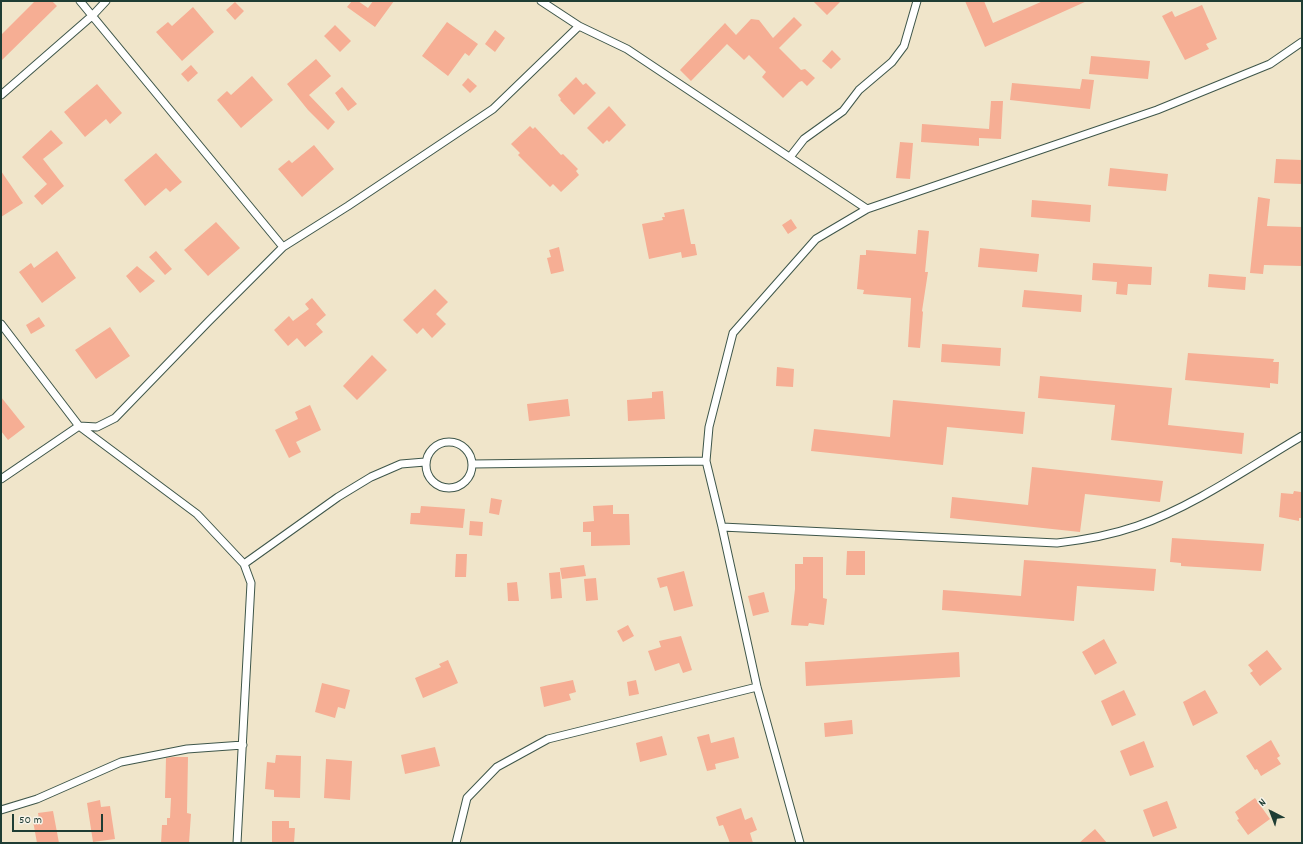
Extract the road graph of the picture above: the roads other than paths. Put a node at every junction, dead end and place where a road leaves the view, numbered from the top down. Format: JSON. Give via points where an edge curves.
{"nodes":[{"id":1,"x":80,"y":1,"type":"edge"},
{"id":2,"x":106,"y":1,"type":"edge"},
{"id":3,"x":541,"y":1,"type":"edge"},
{"id":4,"x":917,"y":1,"type":"edge"},
{"id":5,"x":93,"y":15,"type":"junction"},
{"id":6,"x":579,"y":26,"type":"junction"},
{"id":7,"x":1302,"y":42,"type":"edge"},
{"id":8,"x":1,"y":95,"type":"edge"},
{"id":9,"x":790,"y":157,"type":"junction"},
{"id":10,"x":867,"y":209,"type":"junction"},
{"id":11,"x":283,"y":247,"type":"junction"},
{"id":12,"x":1,"y":324,"type":"edge"},
{"id":13,"x":80,"y":426,"type":"junction"},
{"id":14,"x":1302,"y":436,"type":"edge"},
{"id":15,"x":706,"y":461,"type":"junction"},
{"id":16,"x":425,"y":462,"type":"junction"},
{"id":17,"x":473,"y":464,"type":"junction"},
{"id":18,"x":1,"y":479,"type":"edge"},
{"id":19,"x":722,"y":527,"type":"junction"},
{"id":20,"x":244,"y":564,"type":"junction"},
{"id":21,"x":757,"y":688,"type":"junction"},
{"id":22,"x":243,"y":745,"type":"junction"},
{"id":23,"x":1,"y":810,"type":"edge"},
{"id":24,"x":237,"y":843,"type":"edge"},
{"id":25,"x":456,"y":843,"type":"edge"},
{"id":26,"x":800,"y":843,"type":"edge"}],
"edges":[{"from":1,"to":5,"type":"lane"},
{"from":2,"to":5,"type":"lane"},
{"from":3,"to":6,"type":"lane"},
{"from":4,"to":9,"type":"lane","via":[[904,46],[892,62],[842,110],[804,139]]},
{"from":5,"to":8,"type":"lane"},
{"from":5,"to":11,"type":"lane"},
{"from":6,"to":9,"type":"lane","via":[[627,49]]},
{"from":6,"to":11,"type":"lane","via":[[493,108]]},
{"from":7,"to":10,"type":"lane","via":[[1270,64],[1157,110]]},
{"from":9,"to":10,"type":"lane"},
{"from":10,"to":15,"type":"lane","via":[[816,239],[733,333],[709,427]]},
{"from":11,"to":13,"type":"lane","via":[[115,418],[96,427]]},
{"from":12,"to":13,"type":"lane"},
{"from":13,"to":18,"type":"lane"},
{"from":13,"to":20,"type":"lane","via":[[197,514]]},
{"from":14,"to":19,"type":"lane","via":[[1184,506],[1138,526],[1091,539],[1057,543]]},
{"from":15,"to":17,"type":"lane"},
{"from":15,"to":19,"type":"lane"},
{"from":16,"to":17,"type":"lane","via":[[431,449],[444,442],[458,443],[469,451]]},
{"from":16,"to":17,"type":"lane","via":[[427,475],[435,485],[448,489],[461,486],[470,477]]},
{"from":16,"to":20,"type":"lane","via":[[401,464],[371,477],[338,497]]},
{"from":19,"to":21,"type":"lane"},
{"from":20,"to":22,"type":"lane","via":[[251,583]]},
{"from":21,"to":25,"type":"lane","via":[[548,739],[496,767],[467,798]]},
{"from":21,"to":26,"type":"lane"},
{"from":22,"to":23,"type":"lane","via":[[187,749],[121,762],[37,799]]},
{"from":22,"to":24,"type":"lane"}]}
